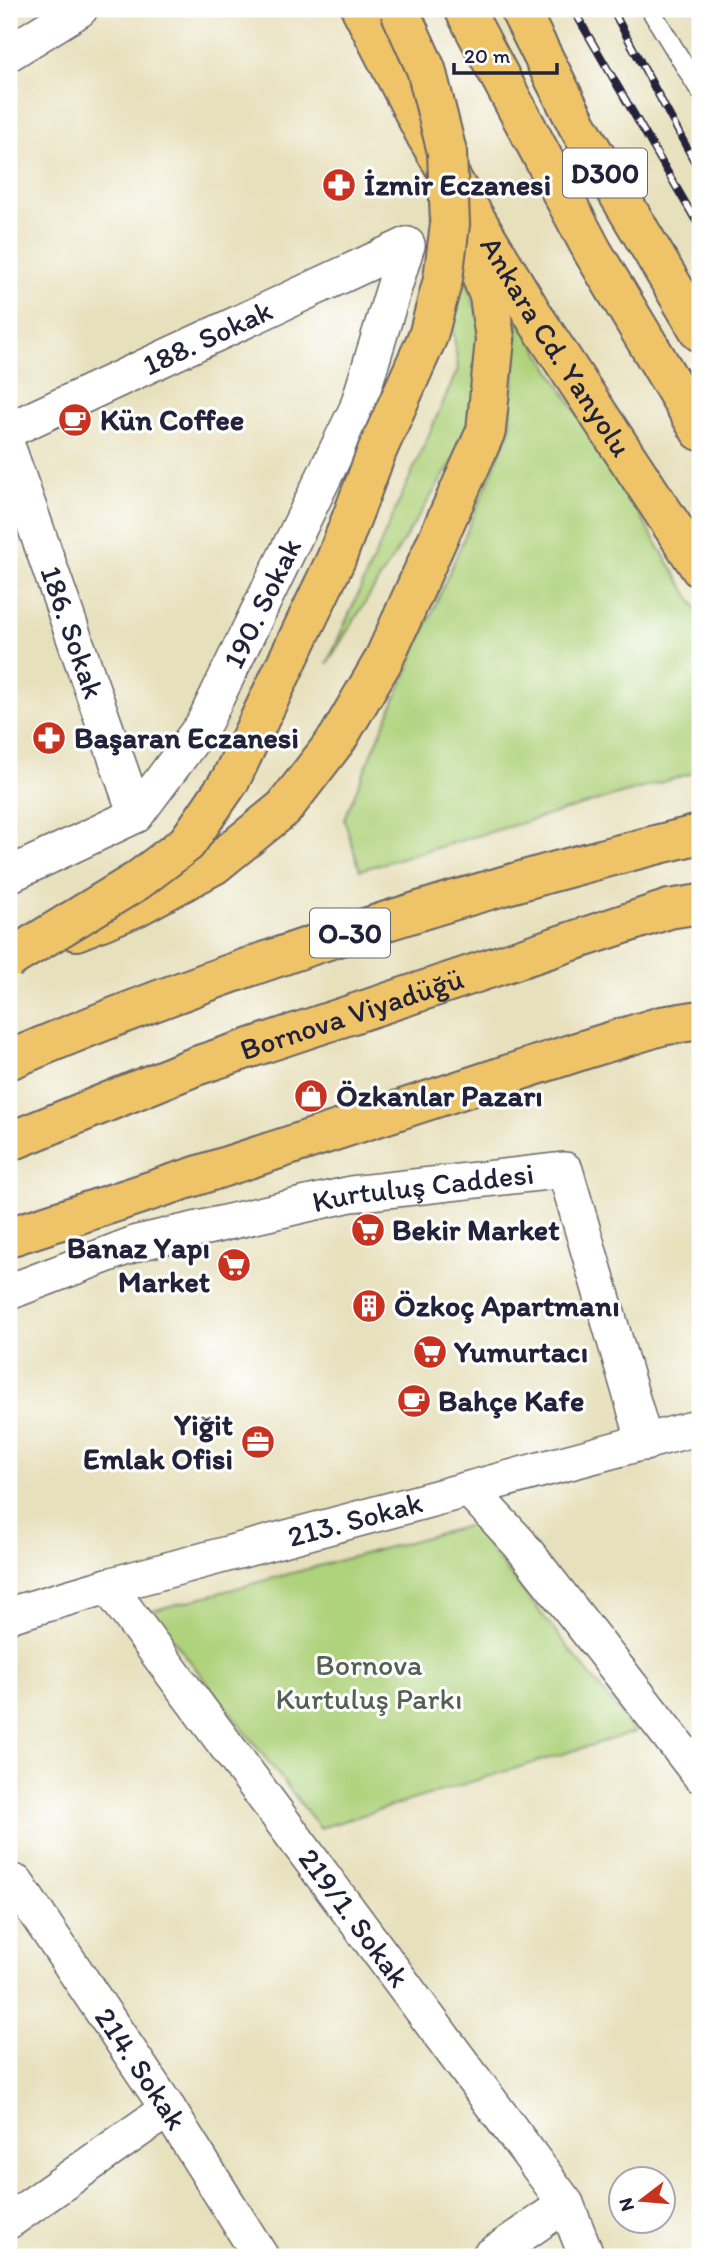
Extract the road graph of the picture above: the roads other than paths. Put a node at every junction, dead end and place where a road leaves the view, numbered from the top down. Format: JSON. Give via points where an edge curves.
{"nodes":[{"id":1,"x":80,"y":9,"type":"edge"},
{"id":2,"x":361,"y":9,"type":"edge"},
{"id":3,"x":399,"y":9,"type":"edge"},
{"id":4,"x":464,"y":9,"type":"edge"},
{"id":5,"x":519,"y":9,"type":"edge"},
{"id":6,"x":650,"y":9,"type":"edge"},
{"id":7,"x":9,"y":53,"type":"edge"},
{"id":8,"x":700,"y":90,"type":"edge"},
{"id":9,"x":426,"y":136,"type":"junction"},
{"id":10,"x":407,"y":245,"type":"joint"},
{"id":11,"x":700,"y":331,"type":"edge"},
{"id":12,"x":9,"y":429,"type":"edge"},
{"id":13,"x":700,"y":431,"type":"edge"},
{"id":14,"x":9,"y":451,"type":"edge"},
{"id":15,"x":700,"y":568,"type":"edge"},
{"id":16,"x":136,"y":815,"type":"junction"},
{"id":17,"x":700,"y":834,"type":"edge"},
{"id":18,"x":9,"y":875,"type":"edge"},
{"id":19,"x":700,"y":904,"type":"edge"},
{"id":20,"x":9,"y":959,"type":"edge"},
{"id":21,"x":700,"y":1020,"type":"edge"},
{"id":22,"x":9,"y":1060,"type":"edge"},
{"id":23,"x":9,"y":1142,"type":"edge"},
{"id":24,"x":9,"y":1237,"type":"edge"},
{"id":25,"x":9,"y":1292,"type":"edge"},
{"id":26,"x":700,"y":1427,"type":"edge"},
{"id":27,"x":645,"y":1443,"type":"junction"},
{"id":28,"x":471,"y":1490,"type":"junction"},
{"id":29,"x":108,"y":1586,"type":"junction"},
{"id":30,"x":9,"y":1615,"type":"edge"},
{"id":31,"x":700,"y":1775,"type":"edge"},
{"id":32,"x":13,"y":1886,"type":"edge"},
{"id":33,"x":168,"y":2109,"type":"junction"},
{"id":34,"x":566,"y":2204,"type":"junction"},
{"id":35,"x":9,"y":2221,"type":"edge"},
{"id":36,"x":261,"y":2257,"type":"edge"},
{"id":37,"x":489,"y":2257,"type":"edge"},
{"id":38,"x":587,"y":2257,"type":"edge"}],
"edges":[{"from":1,"to":7,"type":"street"},
{"from":2,"to":9,"type":"main road","name":"Ankara Cd. Yanyolu"},
{"from":3,"to":20,"type":"main road","bridge":true,"via":[[426,69],[447,152],[450,224],[443,279],[428,336],[336,559],[231,779],[187,843],[137,881]]},
{"from":4,"to":13,"type":"main road","number":"D300","via":[[593,252]]},
{"from":5,"to":11,"type":"main road","number":"D300","via":[[578,126]]},
{"from":6,"to":8,"type":"lane"},
{"from":9,"to":15,"type":"main road","name":"Ankara Cd. Yanyolu","via":[[537,321]]},
{"from":9,"to":20,"type":"main road","bridge":true,"via":[[489,296],[495,339],[486,432],[383,661],[338,738],[284,808],[214,865],[136,907]]},
{"from":10,"to":12,"type":"street","name":"188. Sokak"},
{"from":10,"to":16,"type":"street","name":"190. Sokak","via":[[357,409],[203,725]]},
{"from":14,"to":16,"type":"street","name":"186. Sokak"},
{"from":16,"to":18,"type":"street","name":"190. Sokak"},
{"from":17,"to":22,"type":"main road","number":"O-30","via":[[555,870],[226,973]]},
{"from":19,"to":23,"type":"main road","name":"Bornova Viyadüğü","number":"O-30","via":[[669,909],[222,1057]]},
{"from":21,"to":24,"type":"main road","via":[[609,1042]]},
{"from":25,"to":27,"type":"street","name":"Kurtuluş Caddesi","via":[[137,1243],[351,1194],[565,1170]]},
{"from":26,"to":27,"type":"street","name":"213. Sokak"},
{"from":27,"to":28,"type":"street","name":"213. Sokak"},
{"from":28,"to":29,"type":"street","name":"213. Sokak"},
{"from":28,"to":31,"type":"street","via":[[519,1543]]},
{"from":29,"to":30,"type":"street","name":"213. Sokak"},
{"from":29,"to":34,"type":"street","name":"219/1. Sokak"},
{"from":32,"to":33,"type":"street","name":"214. Sokak"},
{"from":33,"to":35,"type":"street"},
{"from":33,"to":36,"type":"street","name":"214. Sokak"},
{"from":34,"to":37,"type":"street"},
{"from":34,"to":38,"type":"street","name":"219/1. Sokak"}]}
